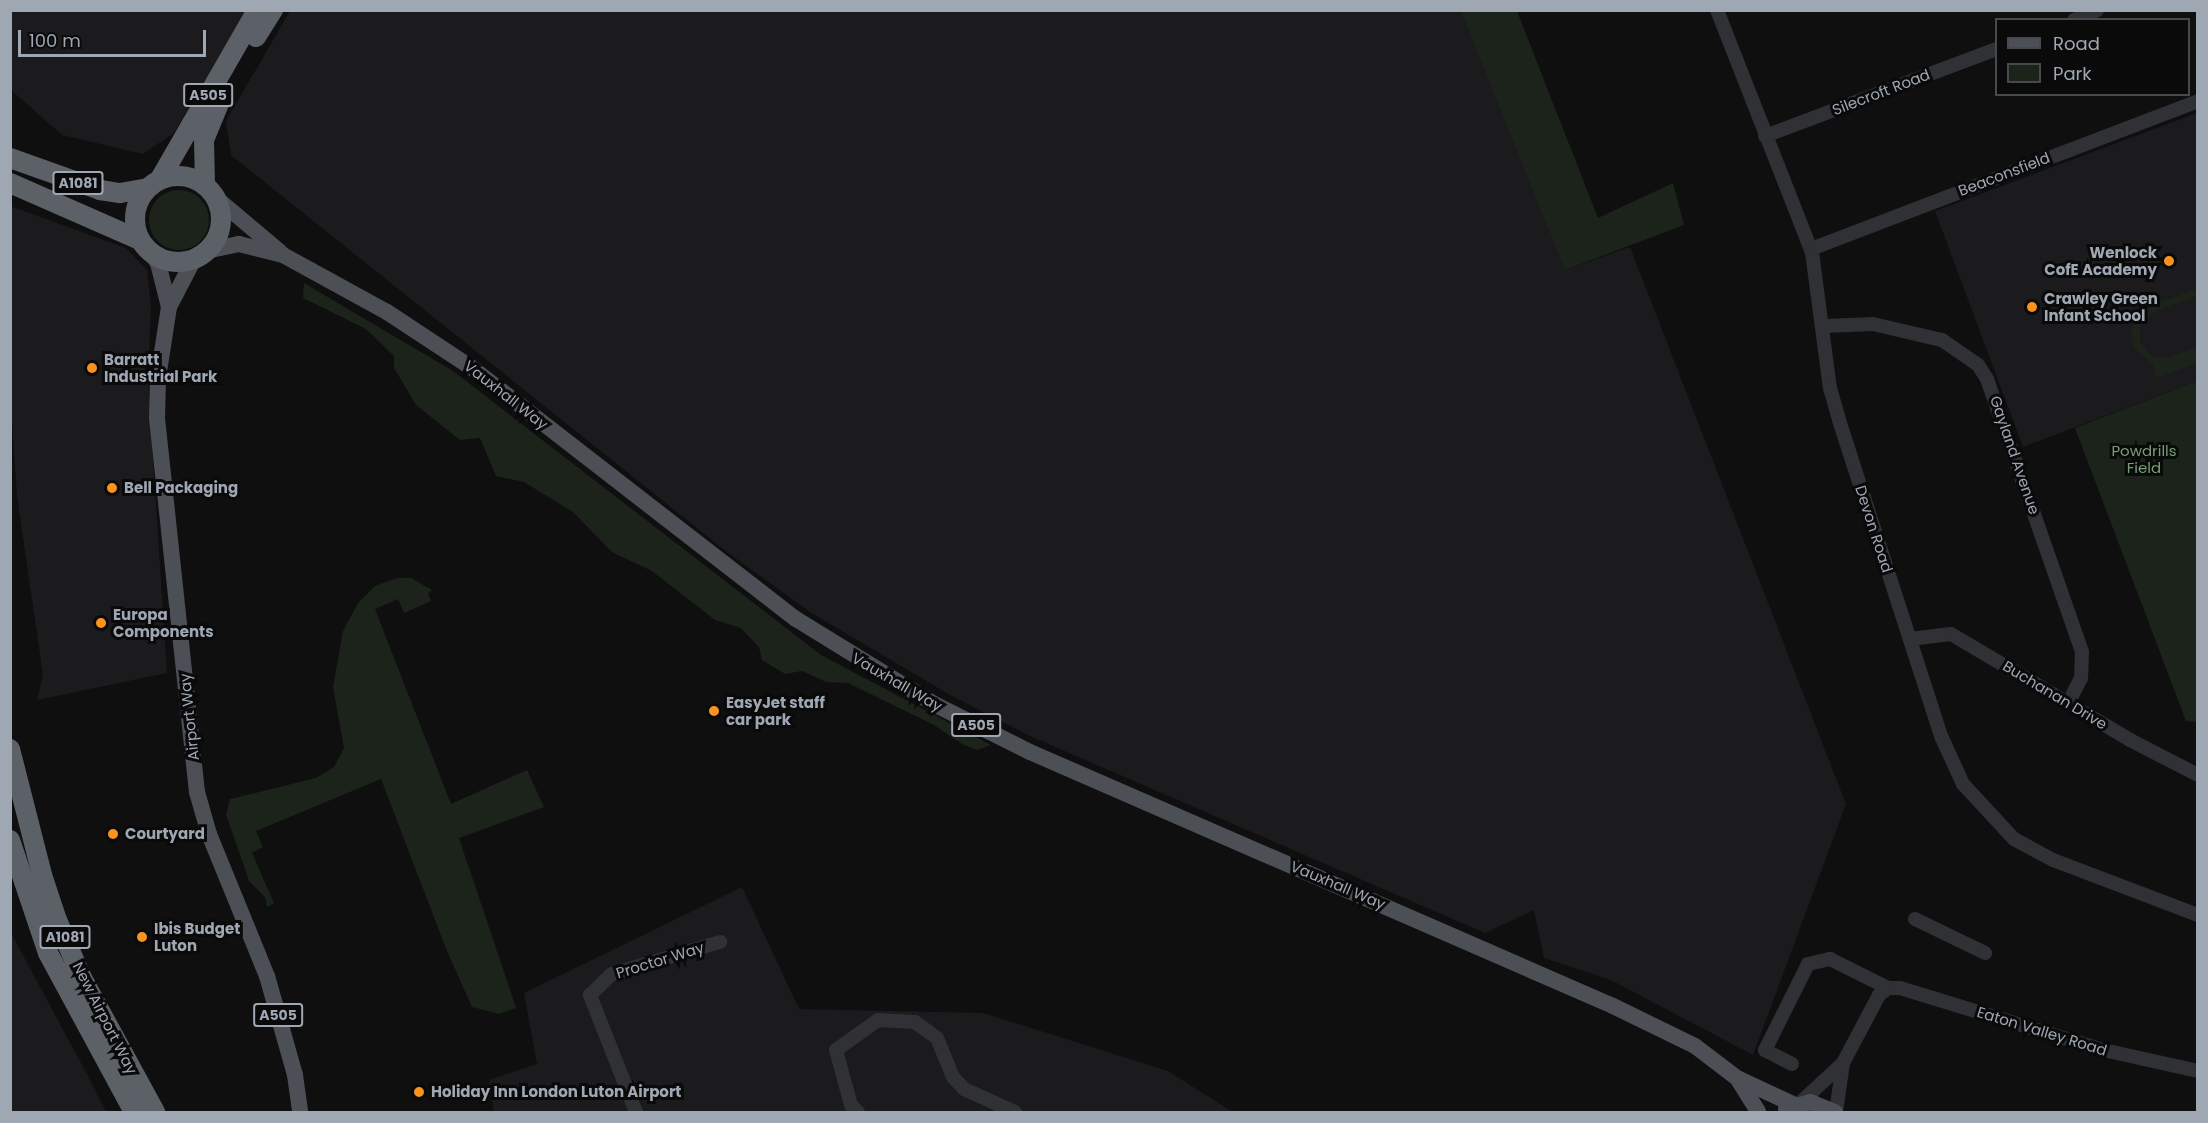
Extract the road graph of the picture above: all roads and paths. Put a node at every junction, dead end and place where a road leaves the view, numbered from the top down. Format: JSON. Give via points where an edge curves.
{"nodes":[{"id":1,"x":257,"y":10,"type":"edge"},
{"id":2,"x":273,"y":10,"type":"edge"},
{"id":3,"x":1717,"y":10,"type":"edge"},
{"id":4,"x":2097,"y":10,"type":"edge"},
{"id":5,"x":2079,"y":18,"type":"edge"},
{"id":6,"x":1995,"y":49,"type":"edge"},
{"id":7,"x":2198,"y":101,"type":"edge"},
{"id":8,"x":1765,"y":136,"type":"junction"},
{"id":9,"x":10,"y":158,"type":"edge"},
{"id":10,"x":10,"y":183,"type":"edge"},
{"id":11,"x":154,"y":184,"type":"junction"},
{"id":12,"x":210,"y":191,"type":"junction"},
{"id":13,"x":145,"y":246,"type":"junction"},
{"id":14,"x":1811,"y":249,"type":"junction"},
{"id":15,"x":200,"y":255,"type":"junction"},
{"id":16,"x":283,"y":255,"type":"junction"},
{"id":17,"x":169,"y":307,"type":"junction"},
{"id":18,"x":1824,"y":326,"type":"junction"},
{"id":19,"x":1910,"y":639,"type":"junction"},
{"id":20,"x":2068,"y":703,"type":"junction"},
{"id":21,"x":10,"y":748,"type":"edge"},
{"id":22,"x":2198,"y":775,"type":"edge"},
{"id":23,"x":10,"y":840,"type":"edge"},
{"id":24,"x":2198,"y":915,"type":"edge"},
{"id":25,"x":1915,"y":919,"type":"dead end"},
{"id":26,"x":720,"y":942,"type":"dead end"},
{"id":27,"x":1984,"y":952,"type":"dead end"},
{"id":28,"x":1888,"y":988,"type":"junction"},
{"id":29,"x":1843,"y":1063,"type":"junction"},
{"id":30,"x":1792,"y":1064,"type":"dead end"},
{"id":31,"x":2198,"y":1071,"type":"edge"},
{"id":32,"x":1737,"y":1078,"type":"junction"},
{"id":33,"x":1793,"y":1107,"type":"edge"},
{"id":34,"x":134,"y":1113,"type":"edge"},
{"id":35,"x":154,"y":1113,"type":"edge"},
{"id":36,"x":300,"y":1113,"type":"edge"},
{"id":37,"x":636,"y":1113,"type":"edge"},
{"id":38,"x":858,"y":1113,"type":"edge"},
{"id":39,"x":1015,"y":1113,"type":"edge"},
{"id":40,"x":1758,"y":1113,"type":"edge"},
{"id":41,"x":1836,"y":1113,"type":"edge"}],
"edges":[{"from":1,"to":11,"type":"highway","number":"A505"},
{"from":2,"to":12,"type":"highway","number":"A505","via":[[207,128],[202,153]]},
{"from":3,"to":8,"type":"street","name":"Devon Road"},
{"from":4,"to":5,"type":"street"},
{"from":6,"to":8,"type":"street","name":"Silecroft Road"},
{"from":7,"to":14,"type":"street","name":"Beaconsfield"},
{"from":8,"to":14,"type":"street","name":"Devon Road"},
{"from":9,"to":11,"type":"highway","number":"A1081","via":[[100,190],[120,193]]},
{"from":10,"to":13,"type":"highway","number":"A1081"},
{"from":11,"to":12,"type":"highway","via":[[183,176]]},
{"from":11,"to":13,"type":"highway","via":[[135,213]]},
{"from":12,"to":15,"type":"highway","via":[[220,208],[219,231]]},
{"from":12,"to":16,"type":"main road","name":"Vauxhall Way","number":"A505"},
{"from":13,"to":15,"type":"highway","via":[[171,261]]},
{"from":13,"to":17,"type":"main road","name":"Airport Way","number":"A505","via":[[158,263]]},
{"from":14,"to":18,"type":"street","name":"Devon Road"},
{"from":15,"to":16,"type":"main road","name":"Vauxhall Way","number":"A505","via":[[239,244]]},
{"from":15,"to":17,"type":"main road","name":"Airport Way","number":"A505"},
{"from":16,"to":32,"type":"main road","name":"Vauxhall Way","number":"A505","via":[[437,343],[796,619],[934,704],[1030,752],[1653,1024],[1695,1046]]},
{"from":17,"to":36,"type":"main road","name":"Airport Way","number":"A505","via":[[158,378],[157,418],[197,792],[209,834],[267,976],[296,1075]]},
{"from":18,"to":19,"type":"street","name":"Devon Road","via":[[1830,388]]},
{"from":18,"to":20,"type":"street","name":"Gayland Avenue","via":[[1873,324],[1911,330],[1942,340],[1978,364],[2000,407],[2082,652],[2081,678]]},
{"from":19,"to":20,"type":"street","name":"Buchanan Drive","via":[[1951,634]]},
{"from":19,"to":24,"type":"street","name":"Devon Road","via":[[1942,738],[1963,784],[2014,839],[2053,860]]},
{"from":20,"to":22,"type":"street","name":"Buchanan Drive"},
{"from":21,"to":35,"type":"highway","name":"New Airport Way","number":"A1081","via":[[57,920],[82,978]]},
{"from":23,"to":34,"type":"highway","name":"New Airport Way","number":"A1081","via":[[48,953]]},
{"from":25,"to":27,"type":"street"},
{"from":26,"to":37,"type":"street","name":"Proctor Way","via":[[612,974],[590,995]]},
{"from":28,"to":29,"type":"street","via":[[1879,995]]},
{"from":28,"to":30,"type":"street","name":"Eaton Valley Road","via":[[1830,959],[1808,964],[1765,1050]]},
{"from":28,"to":31,"type":"street","name":"Eaton Valley Road","via":[[1900,988],[2099,1049]]},
{"from":29,"to":33,"type":"street"},
{"from":29,"to":41,"type":"street"},
{"from":32,"to":33,"type":"main road","name":"Vauxhall Way","number":"A505"},
{"from":32,"to":40,"type":"main road","name":"Vauxhall Way","number":"A505"},
{"from":33,"to":41,"type":"main road","name":"Vauxhall Way","via":[[1827,1107]]},
{"from":38,"to":39,"type":"street","via":[[851,1105],[836,1050],[878,1020],[915,1022],[937,1038],[953,1077],[964,1089]]}]}
